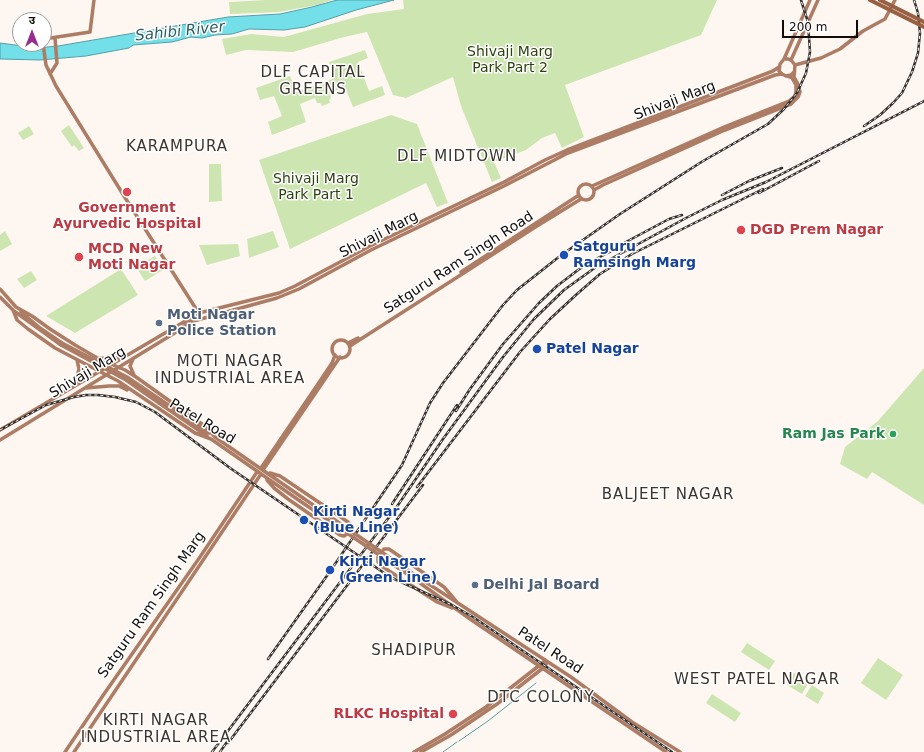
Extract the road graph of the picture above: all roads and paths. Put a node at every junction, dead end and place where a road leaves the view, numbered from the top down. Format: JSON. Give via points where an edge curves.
{"nodes":[{"id":1,"x":94,"y":0,"type":"edge"},
{"id":2,"x":810,"y":0,"type":"edge"},
{"id":3,"x":818,"y":0,"type":"edge"},
{"id":4,"x":870,"y":0,"type":"edge"},
{"id":5,"x":880,"y":0,"type":"edge"},
{"id":6,"x":895,"y":0,"type":"edge"},
{"id":7,"x":924,"y":22,"type":"edge"},
{"id":8,"x":924,"y":27,"type":"edge"},
{"id":9,"x":55,"y":39,"type":"joint"},
{"id":10,"x":44,"y":52,"type":"edge"},
{"id":11,"x":784,"y":60,"type":"junction"},
{"id":12,"x":791,"y":60,"type":"junction"},
{"id":13,"x":795,"y":65,"type":"junction"},
{"id":14,"x":779,"y":67,"type":"junction"},
{"id":15,"x":794,"y":72,"type":"junction"},
{"id":16,"x":50,"y":74,"type":"junction"},
{"id":17,"x":784,"y":75,"type":"junction"},
{"id":18,"x":592,"y":186,"type":"junction"},
{"id":19,"x":594,"y":190,"type":"junction"},
{"id":20,"x":580,"y":197,"type":"junction"},
{"id":21,"x":0,"y":289,"type":"edge"},
{"id":22,"x":0,"y":297,"type":"edge"},
{"id":23,"x":15,"y":309,"type":"junction"},
{"id":24,"x":199,"y":313,"type":"junction"},
{"id":25,"x":202,"y":318,"type":"junction"},
{"id":26,"x":349,"y":344,"type":"junction"},
{"id":27,"x":75,"y":345,"type":"junction"},
{"id":28,"x":68,"y":355,"type":"junction"},
{"id":29,"x":335,"y":355,"type":"junction"},
{"id":30,"x":125,"y":357,"type":"junction"},
{"id":31,"x":340,"y":357,"type":"junction"},
{"id":32,"x":97,"y":358,"type":"junction"},
{"id":33,"x":134,"y":358,"type":"junction"},
{"id":34,"x":77,"y":360,"type":"junction"},
{"id":35,"x":112,"y":365,"type":"junction"},
{"id":36,"x":118,"y":367,"type":"junction"},
{"id":37,"x":100,"y":372,"type":"junction"},
{"id":38,"x":106,"y":375,"type":"junction"},
{"id":39,"x":136,"y":377,"type":"junction"},
{"id":40,"x":142,"y":382,"type":"junction"},
{"id":41,"x":75,"y":386,"type":"junction"},
{"id":42,"x":83,"y":389,"type":"junction"},
{"id":43,"x":135,"y":393,"type":"junction"},
{"id":44,"x":0,"y":430,"type":"edge"},
{"id":45,"x":213,"y":438,"type":"junction"},
{"id":46,"x":0,"y":440,"type":"edge"},
{"id":47,"x":262,"y":469,"type":"junction"},
{"id":48,"x":259,"y":473,"type":"junction"},
{"id":49,"x":268,"y":473,"type":"junction"},
{"id":50,"x":265,"y":477,"type":"junction"},
{"id":51,"x":414,"y":576,"type":"junction"},
{"id":52,"x":459,"y":604,"type":"junction"},
{"id":53,"x":457,"y":610,"type":"junction"},
{"id":54,"x":546,"y":662,"type":"junction"},
{"id":55,"x":541,"y":667,"type":"junction"},
{"id":56,"x":65,"y":752,"type":"edge"},
{"id":57,"x":74,"y":752,"type":"edge"},
{"id":58,"x":414,"y":752,"type":"edge"},
{"id":59,"x":421,"y":752,"type":"edge"},
{"id":60,"x":666,"y":752,"type":"edge"},
{"id":61,"x":680,"y":752,"type":"edge"}],
"edges":[{"from":1,"to":9,"type":"main road","via":[[90,32]]},
{"from":2,"to":11,"type":"main road"},
{"from":3,"to":12,"type":"main road"},
{"from":4,"to":8,"type":"main road","bridge":true},
{"from":5,"to":7,"type":"main road","bridge":true},
{"from":6,"to":13,"type":"main road","via":[[887,17],[882,21],[863,30],[832,53]]},
{"from":9,"to":16,"type":"main road","via":[[57,63]]},
{"from":10,"to":16,"type":"main road"},
{"from":11,"to":12,"type":"main road"},
{"from":11,"to":14,"type":"main road"},
{"from":12,"to":13,"type":"main road"},
{"from":13,"to":15,"type":"main road"},
{"from":14,"to":17,"type":"main road"},
{"from":14,"to":24,"type":"main road","name":"Shivaji Marg","via":[[562,152],[370,246],[295,286],[276,294]]},
{"from":15,"to":17,"type":"main road"},
{"from":15,"to":19,"type":"main road","via":[[800,92],[791,104],[725,130]]},
{"from":16,"to":24,"type":"main road"},
{"from":17,"to":18,"type":"main road","via":[[792,78],[796,85],[795,96],[790,101],[724,127]]},
{"from":17,"to":25,"type":"main road","name":"Shivaji Marg","via":[[767,78],[568,154],[277,298]]},
{"from":18,"to":19,"type":"main road"},
{"from":18,"to":20,"type":"main road","via":[[583,185],[580,188]]},
{"from":19,"to":20,"type":"main road","via":[[590,200]]},
{"from":20,"to":26,"type":"main road","name":"Satguru Ram Singh Road"},
{"from":21,"to":23,"type":"main road"},
{"from":22,"to":23,"type":"main road"},
{"from":23,"to":27,"type":"main road","name":"Patel Road","via":[[32,316]]},
{"from":23,"to":28,"type":"main road","name":"Patel Road","via":[[17,320]]},
{"from":23,"to":45,"type":"main road","bridge":true,"via":[[61,344],[127,377]]},
{"from":24,"to":25,"type":"main road"},
{"from":24,"to":30,"type":"main road","name":"Shivaji Marg"},
{"from":25,"to":33,"type":"main road","name":"Shivaji Marg","via":[[190,322]]},
{"from":26,"to":29,"type":"main road","via":[[340,340],[334,344]]},
{"from":26,"to":31,"type":"main road","via":[[349,354]]},
{"from":27,"to":28,"type":"main road"},
{"from":27,"to":32,"type":"main road","name":"Patel Road"},
{"from":28,"to":34,"type":"main road","name":"Patel Road"},
{"from":29,"to":31,"type":"main road"},
{"from":29,"to":47,"type":"main road"},
{"from":30,"to":32,"type":"main road"},
{"from":30,"to":35,"type":"main road","name":"Shivaji Marg"},
{"from":31,"to":47,"type":"main road"},
{"from":32,"to":35,"type":"main road","name":"Patel Road"},
{"from":33,"to":36,"type":"main road","name":"Shivaji Marg"},
{"from":33,"to":39,"type":"main road","via":[[130,368]]},
{"from":34,"to":37,"type":"main road","name":"Patel Road"},
{"from":34,"to":41,"type":"main road","via":[[79,369]]},
{"from":35,"to":36,"type":"main road","name":"Patel Road"},
{"from":35,"to":37,"type":"main road","name":"Shivaji Marg"},
{"from":36,"to":38,"type":"main road","name":"Shivaji Marg"},
{"from":36,"to":39,"type":"main road","name":"Patel Road"},
{"from":37,"to":38,"type":"main road","name":"Patel Road"},
{"from":37,"to":41,"type":"main road","name":"Shivaji Marg"},
{"from":38,"to":42,"type":"main road","name":"Shivaji Marg"},
{"from":38,"to":43,"type":"main road","name":"Patel Road"},
{"from":39,"to":40,"type":"main road","name":"Patel Road"},
{"from":40,"to":43,"type":"main road","via":[[134,383],[132,388]]},
{"from":40,"to":45,"type":"main road","name":"Patel Road","via":[[201,423]]},
{"from":41,"to":44,"type":"main road","name":"Shivaji Marg"},
{"from":42,"to":43,"type":"main road","via":[[119,386]]},
{"from":42,"to":46,"type":"main road","name":"Shivaji Marg"},
{"from":43,"to":45,"type":"main road","name":"Patel Road","via":[[195,433]]},
{"from":45,"to":47,"type":"main road","name":"Patel Road"},
{"from":45,"to":48,"type":"main road","name":"Patel Road"},
{"from":47,"to":49,"type":"main road","name":"Patel Road"},
{"from":48,"to":50,"type":"main road","name":"Patel Road"},
{"from":48,"to":56,"type":"main road","name":"Satguru Ram Singh Marg"},
{"from":48,"to":57,"type":"main road","name":"Satguru Ram Singh Marg"},
{"from":49,"to":50,"type":"main road","via":[[280,476],[348,522],[351,526],[350,532],[344,536],[340,535],[288,499]]},
{"from":49,"to":51,"type":"main road","bridge":true},
{"from":50,"to":51,"type":"main road","bridge":true},
{"from":51,"to":52,"type":"main road","name":"Patel Road"},
{"from":51,"to":53,"type":"main road"},
{"from":52,"to":53,"type":"main road","via":[[444,587],[389,548],[384,549],[378,557],[378,562],[383,567],[437,602]]},
{"from":52,"to":54,"type":"main road","name":"Patel Road"},
{"from":53,"to":55,"type":"main road","name":"Patel Road"},
{"from":54,"to":55,"type":"main road"},
{"from":54,"to":61,"type":"main road","name":"Patel Road"},
{"from":55,"to":58,"type":"main road","via":[[486,708]]},
{"from":55,"to":59,"type":"main road","via":[[490,709]]},
{"from":55,"to":60,"type":"main road","name":"Patel Road"}]}
